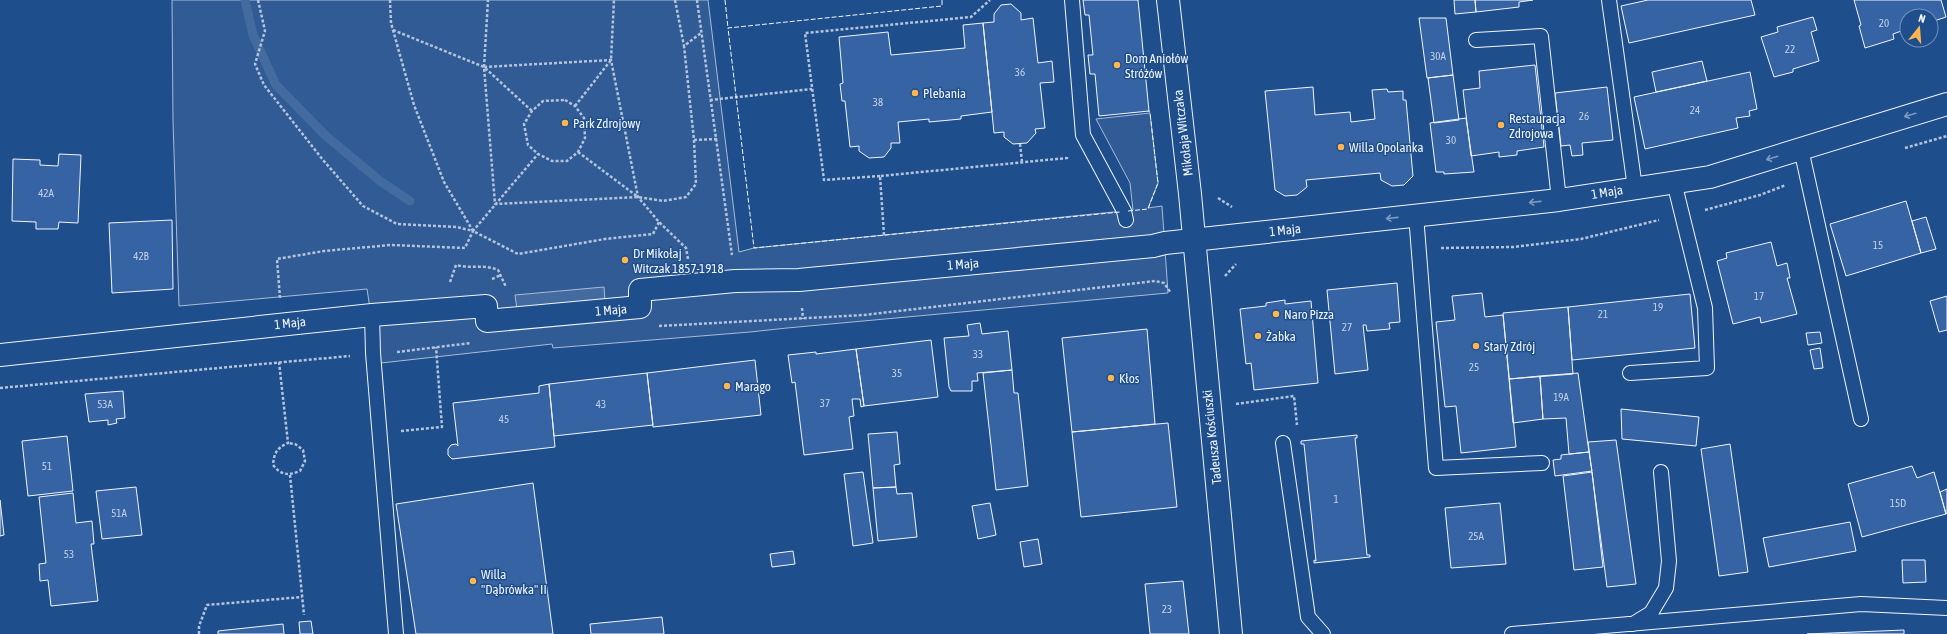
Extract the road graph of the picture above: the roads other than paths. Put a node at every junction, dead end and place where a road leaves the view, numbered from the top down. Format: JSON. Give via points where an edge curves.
{"nodes":[{"id":1,"x":1072,"y":0,"type":"edge"},
{"id":2,"x":1168,"y":0,"type":"edge"},
{"id":3,"x":1609,"y":0,"type":"edge"},
{"id":4,"x":1476,"y":40,"type":"dead end"},
{"id":5,"x":1947,"y":104,"type":"edge"},
{"id":6,"x":1801,"y":149,"type":"junction"},
{"id":7,"x":1674,"y":182,"type":"junction"},
{"id":8,"x":1635,"y":188,"type":"junction"},
{"id":9,"x":1559,"y":200,"type":"junction"},
{"id":10,"x":1416,"y":216,"type":"junction"},
{"id":11,"x":1126,"y":220,"type":"dead end"},
{"id":12,"x":1194,"y":240,"type":"junction"},
{"id":13,"x":372,"y":315,"type":"junction"},
{"id":14,"x":0,"y":355,"type":"edge"},
{"id":15,"x":1630,"y":373,"type":"dead end"},
{"id":16,"x":1861,"y":419,"type":"dead end"},
{"id":17,"x":1283,"y":443,"type":"dead end"},
{"id":18,"x":1542,"y":463,"type":"dead end"},
{"id":19,"x":1661,"y":472,"type":"dead end"},
{"id":20,"x":1947,"y":608,"type":"edge"},
{"id":21,"x":1631,"y":625,"type":"junction"},
{"id":22,"x":1584,"y":631,"type":"edge"},
{"id":23,"x":396,"y":634,"type":"edge"},
{"id":24,"x":1231,"y":634,"type":"edge"},
{"id":25,"x":1323,"y":634,"type":"edge"},
{"id":26,"x":1512,"y":634,"type":"edge"}],
"edges":[{"from":1,"to":11,"type":"lane","via":[[1083,135],[1124,211]]},
{"from":2,"to":12,"type":"street","name":"Mikołaja Witczaka"},
{"from":3,"to":8,"type":"lane"},
{"from":4,"to":9,"type":"lane","via":[[1541,36]]},
{"from":5,"to":6,"type":"street","name":"1 Maja","one_way":true},
{"from":6,"to":7,"type":"street","name":"1 Maja","one_way":true,"via":[[1710,177]]},
{"from":6,"to":16,"type":"lane"},
{"from":7,"to":8,"type":"street","name":"1 Maja"},
{"from":7,"to":15,"type":"lane","via":[[1705,308],[1707,368]]},
{"from":8,"to":9,"type":"street","name":"1 Maja"},
{"from":9,"to":10,"type":"street","name":"1 Maja","one_way":true},
{"from":10,"to":12,"type":"street","name":"1 Maja","one_way":true},
{"from":10,"to":18,"type":"lane","via":[[1436,468]]},
{"from":12,"to":13,"type":"street","name":"1 Maja","via":[[807,279],[735,281],[640,290],[640,308],[487,321],[486,306]]},
{"from":12,"to":24,"type":"street","name":"Tadeusza Kościuszki"},
{"from":13,"to":14,"type":"street","name":"1 Maja"},
{"from":13,"to":23,"type":"lane"},
{"from":17,"to":25,"type":"lane","via":[[1308,617]]},
{"from":19,"to":21,"type":"lane","via":[[1669,561],[1666,588],[1651,613]]},
{"from":20,"to":21,"type":"lane","via":[[1861,604]]},
{"from":21,"to":22,"type":"lane"},
{"from":22,"to":26,"type":"lane"}]}
